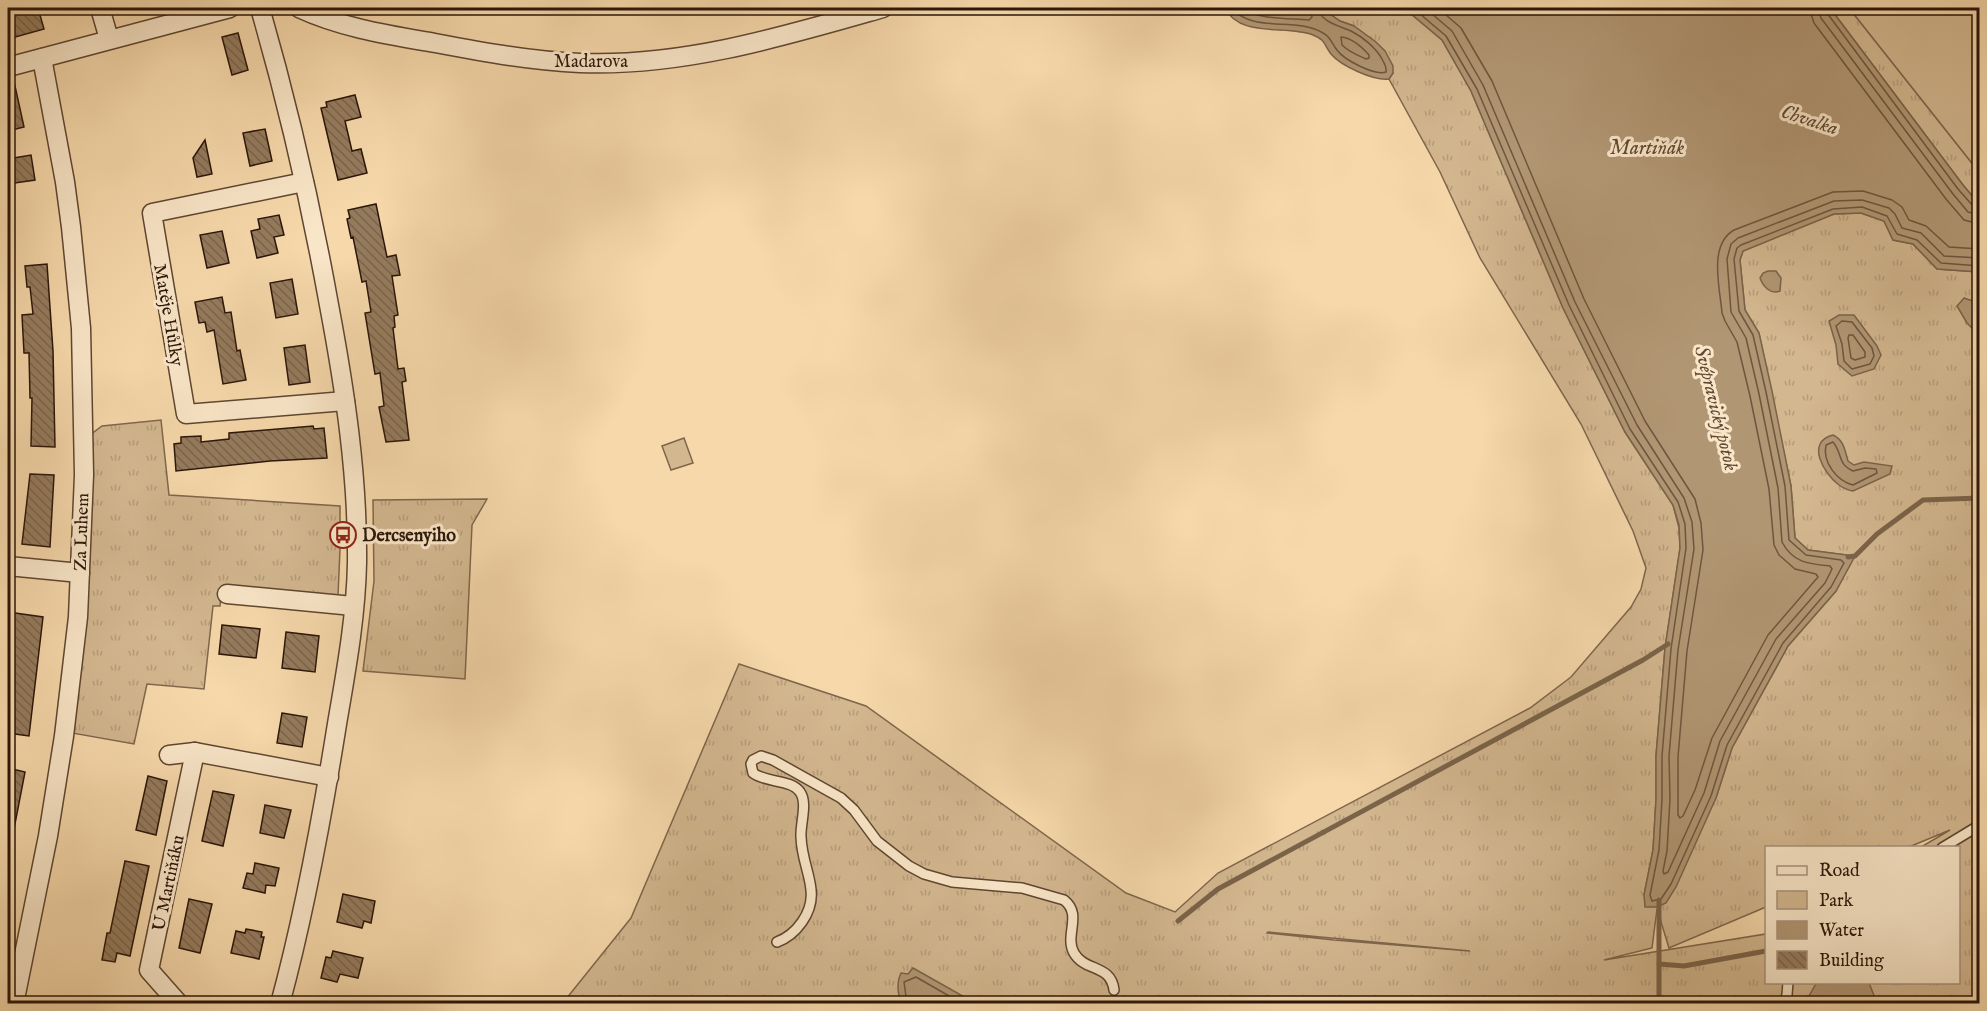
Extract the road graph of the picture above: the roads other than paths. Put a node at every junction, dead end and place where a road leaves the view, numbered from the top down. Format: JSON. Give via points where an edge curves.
{"nodes":[{"id":1,"x":100,"y":8,"type":"edge"},
{"id":2,"x":230,"y":8,"type":"edge"},
{"id":3,"x":260,"y":8,"type":"edge"},
{"id":4,"x":299,"y":8,"type":"edge"},
{"id":5,"x":883,"y":8,"type":"edge"},
{"id":6,"x":109,"y":39,"type":"junction"},
{"id":7,"x":42,"y":58,"type":"junction"},
{"id":8,"x":8,"y":67,"type":"edge"},
{"id":9,"x":304,"y":182,"type":"junction"},
{"id":10,"x":345,"y":401,"type":"junction"},
{"id":11,"x":8,"y":566,"type":"edge"},
{"id":12,"x":80,"y":573,"type":"junction"},
{"id":13,"x":227,"y":594,"type":"dead end"},
{"id":14,"x":353,"y":606,"type":"junction"},
{"id":15,"x":195,"y":752,"type":"junction"},
{"id":16,"x":169,"y":755,"type":"dead end"},
{"id":17,"x":329,"y":777,"type":"junction"},
{"id":18,"x":1980,"y":825,"type":"edge"},
{"id":19,"x":1945,"y":846,"type":"edge"},
{"id":20,"x":777,"y":942,"type":"dead end"},
{"id":21,"x":1788,"y":984,"type":"edge"},
{"id":22,"x":1114,"y":990,"type":"dead end"},
{"id":23,"x":14,"y":1004,"type":"edge"},
{"id":24,"x":179,"y":1004,"type":"edge"},
{"id":25,"x":280,"y":1004,"type":"edge"},
{"id":26,"x":1784,"y":1004,"type":"edge"}],
"edges":[{"from":1,"to":6,"type":"street"},
{"from":2,"to":6,"type":"street"},
{"from":3,"to":9,"type":"street"},
{"from":4,"to":5,"type":"street","name":"Madarova","via":[[393,36],[582,63],[702,53]]},
{"from":6,"to":7,"type":"street"},
{"from":7,"to":8,"type":"street"},
{"from":7,"to":12,"type":"street","name":"Za Luhem","via":[[66,182],[81,328],[84,434]]},
{"from":9,"to":10,"type":"street"},
{"from":9,"to":10,"type":"street","name":"Matěje Hůlky","via":[[152,213],[186,414]]},
{"from":10,"to":14,"type":"street","via":[[356,522]]},
{"from":11,"to":12,"type":"street"},
{"from":12,"to":23,"type":"street","name":"Za Luhem","via":[[57,784]]},
{"from":13,"to":14,"type":"street"},
{"from":14,"to":17,"type":"street"},
{"from":15,"to":16,"type":"street"},
{"from":15,"to":17,"type":"street"},
{"from":15,"to":24,"type":"street","name":"U Martiňáku","via":[[149,970]]},
{"from":17,"to":25,"type":"street"},
{"from":18,"to":19,"type":"lane"},
{"from":20,"to":22,"type":"lane","via":[[798,928],[810,908],[812,894],[801,846],[801,794],[794,787],[753,773],[753,760],[762,756],[841,798],[877,841],[924,874],[952,882],[1022,888],[1064,900],[1074,914],[1071,943],[1075,954],[1110,977]]},
{"from":21,"to":26,"type":"lane"}]}
